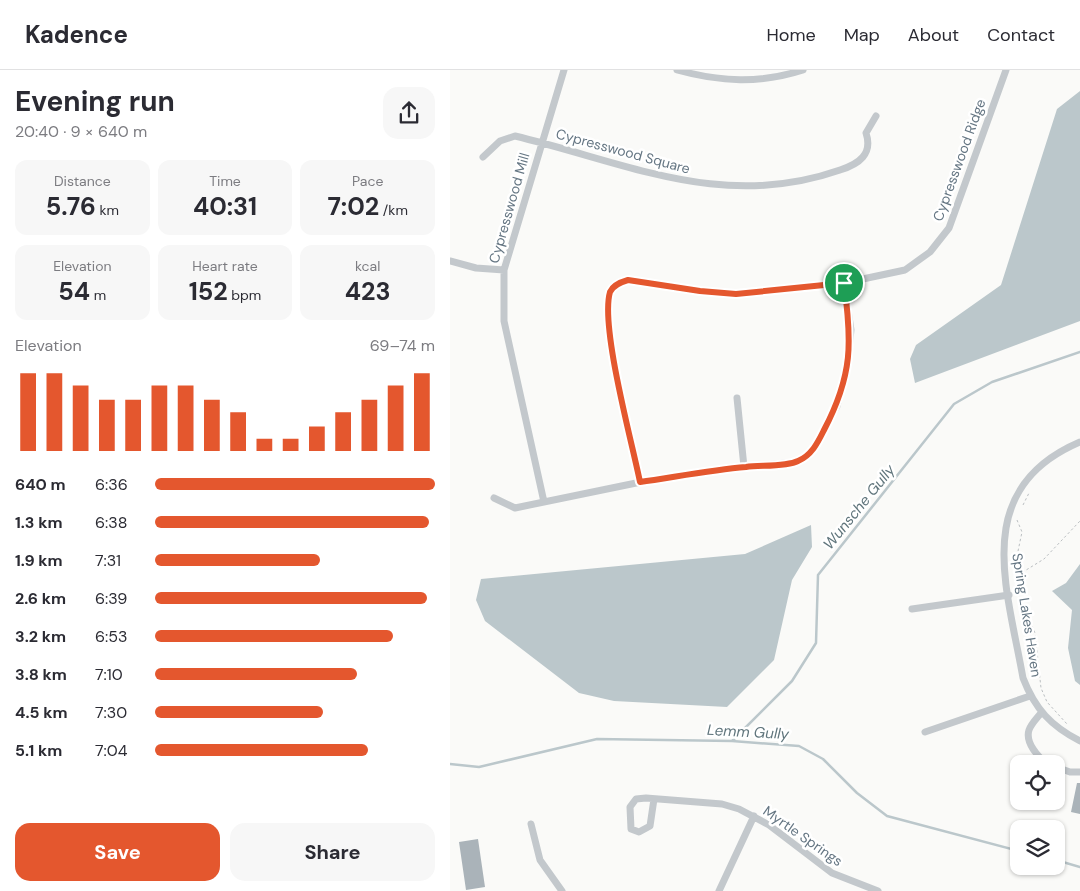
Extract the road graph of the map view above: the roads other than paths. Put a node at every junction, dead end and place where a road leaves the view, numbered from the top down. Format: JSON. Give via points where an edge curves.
{"nodes":[{"id":1,"x":564,"y":70,"type":"edge"},
{"id":2,"x":677,"y":70,"type":"edge"},
{"id":3,"x":803,"y":70,"type":"edge"},
{"id":4,"x":1006,"y":70,"type":"edge"},
{"id":5,"x":876,"y":116,"type":"dead end"},
{"id":6,"x":541,"y":142,"type":"junction"},
{"id":7,"x":483,"y":157,"type":"dead end"},
{"id":8,"x":450,"y":261,"type":"edge"},
{"id":9,"x":504,"y":270,"type":"junction"},
{"id":10,"x":844,"y":283,"type":"junction"},
{"id":11,"x":737,"y":398,"type":"dead end"},
{"id":12,"x":1080,"y":442,"type":"edge"},
{"id":13,"x":744,"y":467,"type":"junction"},
{"id":14,"x":640,"y":482,"type":"junction"},
{"id":15,"x":494,"y":498,"type":"dead end"},
{"id":16,"x":544,"y":502,"type":"junction"},
{"id":17,"x":1009,"y":595,"type":"junction"},
{"id":18,"x":912,"y":609,"type":"dead end"},
{"id":19,"x":1030,"y":696,"type":"junction"},
{"id":20,"x":1041,"y":713,"type":"junction"},
{"id":21,"x":925,"y":732,"type":"dead end"},
{"id":22,"x":1080,"y":742,"type":"edge"},
{"id":23,"x":1039,"y":755,"type":"edge"},
{"id":24,"x":1065,"y":769,"type":"edge"},
{"id":25,"x":1080,"y":772,"type":"edge"},
{"id":26,"x":654,"y":799,"type":"junction"},
{"id":27,"x":754,"y":816,"type":"junction"},
{"id":28,"x":532,"y":824,"type":"dead end"},
{"id":29,"x":562,"y":891,"type":"edge"},
{"id":30,"x":719,"y":891,"type":"edge"},
{"id":31,"x":878,"y":891,"type":"edge"}],
"edges":[{"from":1,"to":6,"type":"street","name":"Cypresswood Mill"},
{"from":2,"to":3,"type":"street","via":[[720,79],[756,81]]},
{"from":4,"to":10,"type":"street","name":"Cypresswood Ridge","via":[[944,234],[930,252],[905,270]]},
{"from":5,"to":6,"type":"street","name":"Cypresswood Square","via":[[866,133],[868,150],[862,160],[826,175],[777,186],[685,182]]},
{"from":6,"to":7,"type":"street","name":"Cypresswood Square","via":[[515,136],[500,141]]},
{"from":6,"to":9,"type":"street","name":"Cypresswood Mill"},
{"from":8,"to":9,"type":"street","via":[[476,268]]},
{"from":9,"to":16,"type":"street","name":"Cypresswood Mill","via":[[504,321]]},
{"from":10,"to":13,"type":"street","via":[[851,330],[847,368],[836,406],[817,443],[808,456],[796,462]]},
{"from":10,"to":14,"type":"street","name":"Cypresswood Ridge","via":[[736,294],[628,280],[611,290],[611,342]]},
{"from":11,"to":13,"type":"street"},
{"from":12,"to":17,"type":"street","name":"Spring Lakes Haven","via":[[1047,460],[1025,482],[1013,504],[1003,545]]},
{"from":13,"to":14,"type":"street"},
{"from":14,"to":16,"type":"street"},
{"from":15,"to":16,"type":"street","via":[[515,508]]},
{"from":17,"to":18,"type":"street"},
{"from":17,"to":19,"type":"street","name":"Spring Lakes Haven","via":[[1023,678]]},
{"from":19,"to":20,"type":"street","name":"Spring Lakes Haven"},
{"from":19,"to":21,"type":"street"},
{"from":20,"to":22,"type":"street","name":"Spring Lakes Haven","via":[[1051,724]]},
{"from":20,"to":23,"type":"street","via":[[1031,725],[1028,736]]},
{"from":24,"to":25,"type":"street"},
{"from":26,"to":26,"type":"street","name":"Myrtle Springs","via":[[650,826],[639,832],[631,829],[632,802]]},
{"from":26,"to":27,"type":"street","name":"Myrtle Springs","via":[[722,804]]},
{"from":27,"to":30,"type":"street"},
{"from":27,"to":31,"type":"street","name":"Myrtle Springs","via":[[832,873]]},
{"from":28,"to":29,"type":"street","via":[[540,860]]}]}
